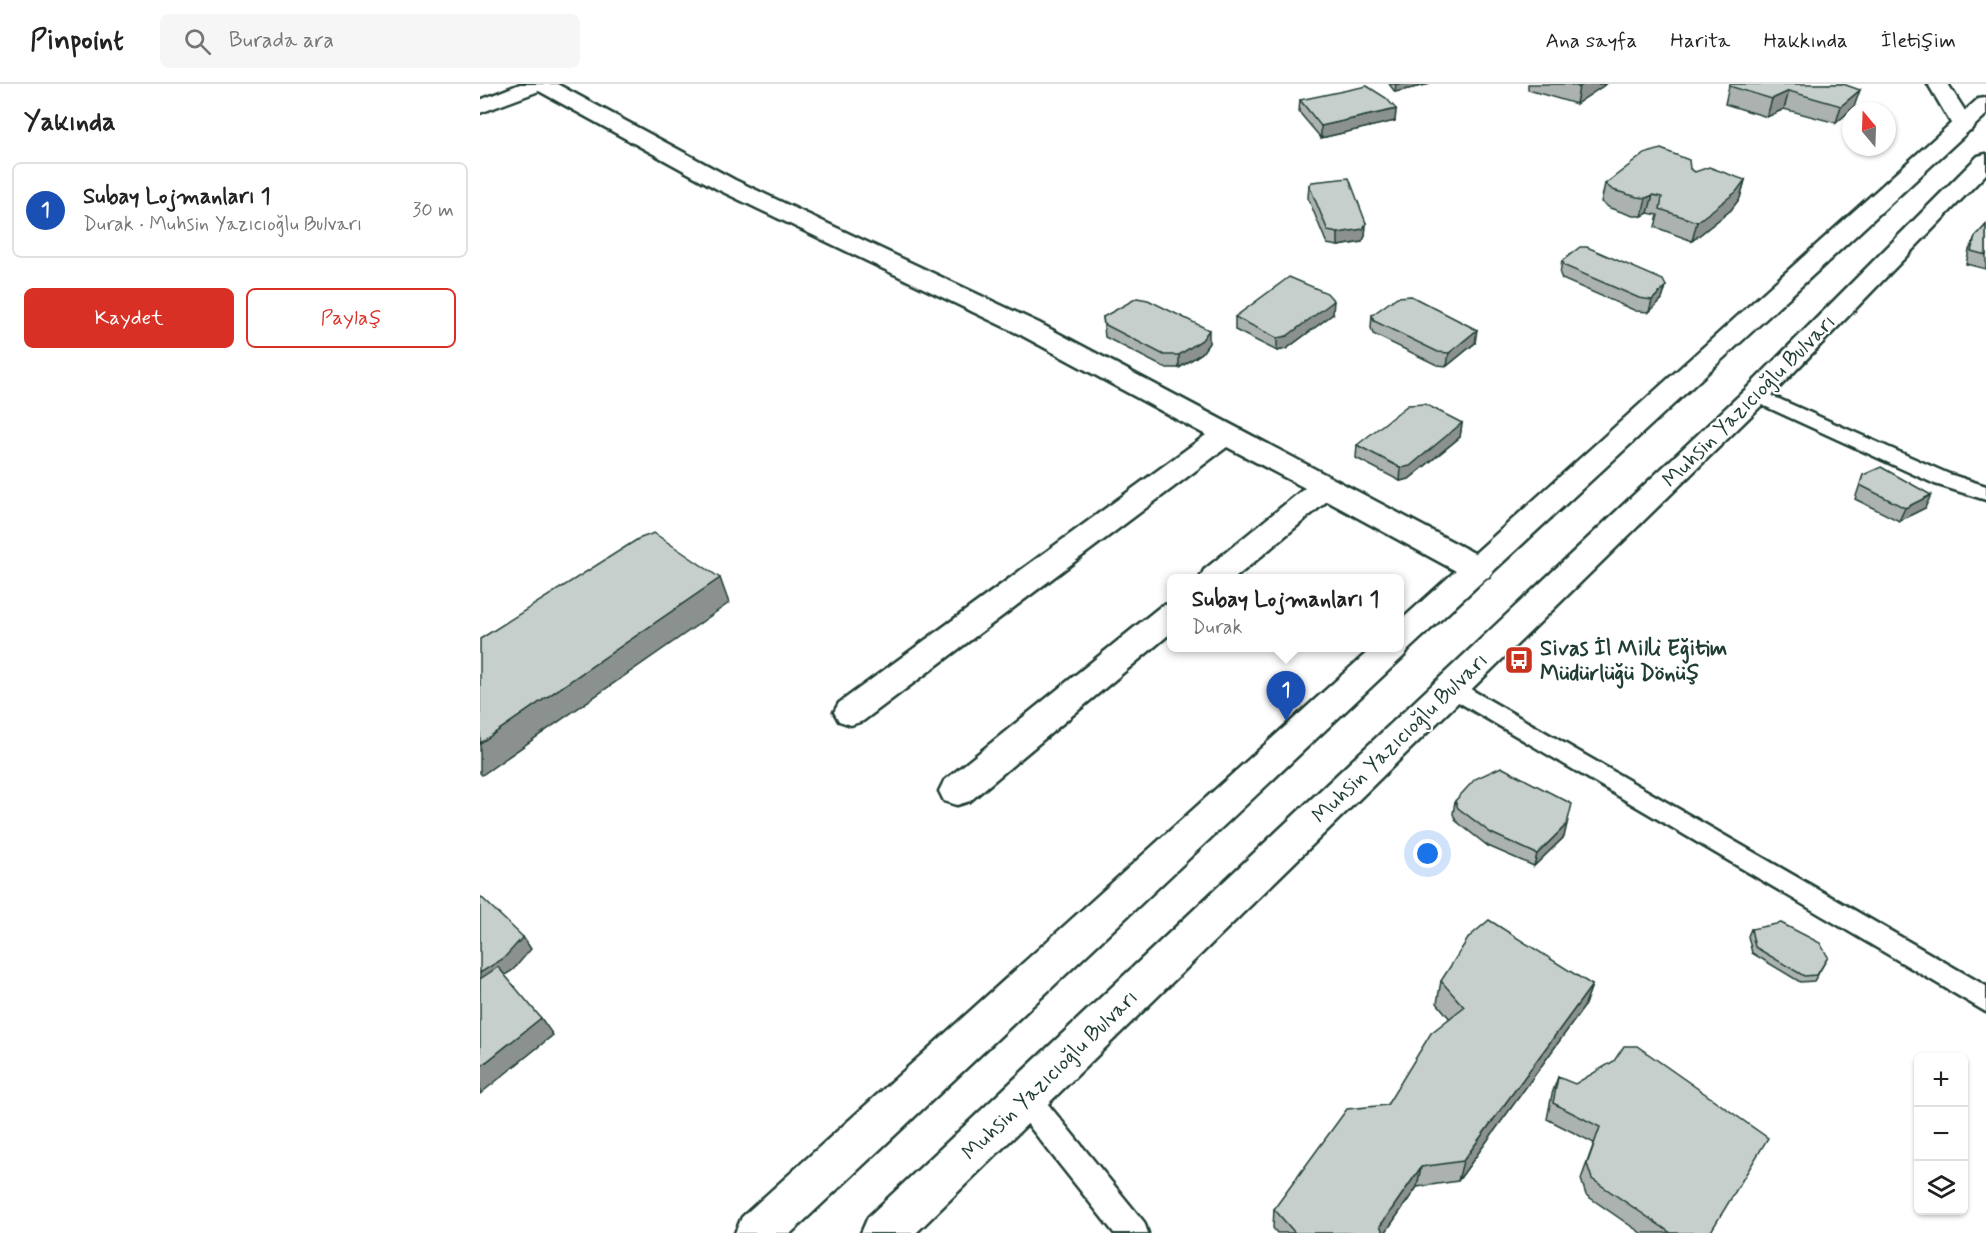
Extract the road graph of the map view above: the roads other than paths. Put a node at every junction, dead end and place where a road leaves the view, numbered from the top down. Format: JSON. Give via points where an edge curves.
{"nodes":[{"id":1,"x":492,"y":84,"type":"edge"},
{"id":2,"x":540,"y":84,"type":"edge"},
{"id":3,"x":1938,"y":84,"type":"edge"},
{"id":4,"x":480,"y":89,"type":"edge"},
{"id":5,"x":1986,"y":104,"type":"edge"},
{"id":6,"x":480,"y":107,"type":"edge"},
{"id":7,"x":1963,"y":124,"type":"junction"},
{"id":8,"x":1986,"y":161,"type":"edge"},
{"id":9,"x":1756,"y":395,"type":"junction"},
{"id":10,"x":1226,"y":434,"type":"junction"},
{"id":11,"x":1325,"y":487,"type":"junction"},
{"id":12,"x":1986,"y":493,"type":"edge"},
{"id":13,"x":1478,"y":569,"type":"junction"},
{"id":14,"x":1221,"y":574,"type":"edge"},
{"id":15,"x":1167,"y":618,"type":"edge"},
{"id":16,"x":1404,"y":636,"type":"edge"},
{"id":17,"x":1388,"y":652,"type":"edge"},
{"id":18,"x":1451,"y":687,"type":"junction"},
{"id":19,"x":851,"y":712,"type":"dead end"},
{"id":20,"x":957,"y":791,"type":"dead end"},
{"id":21,"x":1986,"y":1000,"type":"edge"},
{"id":22,"x":1024,"y":1097,"type":"junction"},
{"id":23,"x":758,"y":1233,"type":"edge"},
{"id":24,"x":884,"y":1233,"type":"edge"},
{"id":25,"x":1133,"y":1233,"type":"edge"}],
"edges":[{"from":1,"to":4,"type":"main road"},
{"from":2,"to":6,"type":"main road"},
{"from":2,"to":10,"type":"main road","via":[[727,185],[1030,329]]},
{"from":3,"to":7,"type":"main road"},
{"from":5,"to":7,"type":"main road"},
{"from":7,"to":13,"type":"main road"},
{"from":8,"to":9,"type":"main road","name":"Muhsin Yazıcıoğlu Bulvarı"},
{"from":9,"to":12,"type":"lane","via":[[1942,478]]},
{"from":9,"to":18,"type":"main road","name":"Muhsin Yazıcıoğlu Bulvarı"},
{"from":10,"to":11,"type":"main road"},
{"from":10,"to":19,"type":"main road"},
{"from":11,"to":13,"type":"main road"},
{"from":11,"to":14,"type":"main road"},
{"from":13,"to":16,"type":"main road"},
{"from":15,"to":20,"type":"main road"},
{"from":17,"to":23,"type":"main road"},
{"from":18,"to":21,"type":"lane"},
{"from":18,"to":22,"type":"main road","name":"Muhsin Yazıcıoğlu Bulvarı"},
{"from":22,"to":24,"type":"main road","name":"Muhsin Yazıcıoğlu Bulvarı"},
{"from":22,"to":25,"type":"lane"}]}
